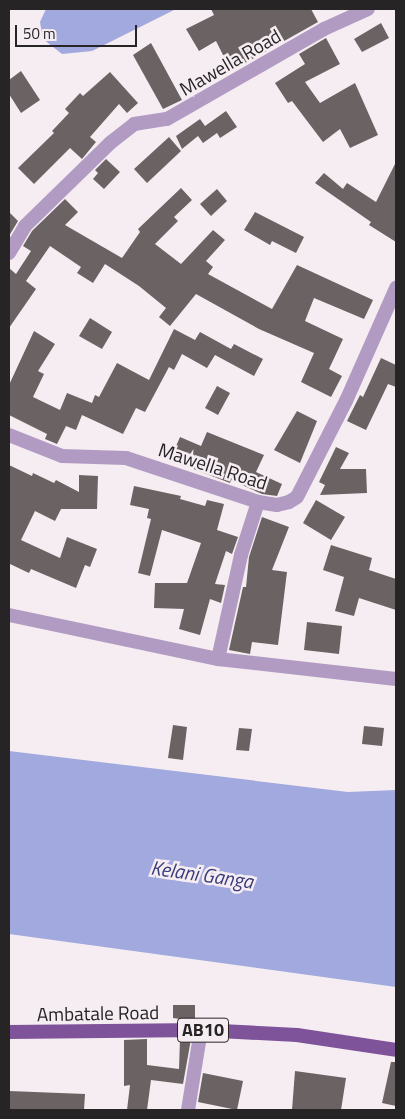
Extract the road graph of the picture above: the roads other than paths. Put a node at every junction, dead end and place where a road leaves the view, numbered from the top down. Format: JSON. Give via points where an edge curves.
{"nodes":[{"id":1,"x":368,"y":9,"type":"edge"},
{"id":2,"x":9,"y":253,"type":"edge"},
{"id":3,"x":396,"y":288,"type":"edge"},
{"id":4,"x":9,"y":435,"type":"edge"},
{"id":5,"x":258,"y":502,"type":"junction"},
{"id":6,"x":9,"y":615,"type":"edge"},
{"id":7,"x":218,"y":659,"type":"junction"},
{"id":8,"x":396,"y":679,"type":"edge"},
{"id":9,"x":201,"y":1030,"type":"junction"},
{"id":10,"x":9,"y":1032,"type":"edge"},
{"id":11,"x":396,"y":1050,"type":"edge"},
{"id":12,"x":188,"y":1110,"type":"edge"}],
"edges":[{"from":1,"to":2,"type":"street","name":"Mawella Road","via":[[324,29],[167,119],[134,124],[25,226]]},
{"from":3,"to":5,"type":"street","name":"Mawella Road","via":[[346,401],[297,497],[276,505]]},
{"from":4,"to":5,"type":"street","name":"Mawella Road","via":[[62,456],[126,458]]},
{"from":5,"to":7,"type":"street","via":[[241,555]]},
{"from":6,"to":7,"type":"street"},
{"from":7,"to":8,"type":"street"},
{"from":9,"to":10,"type":"main road","name":"Ambatale Road","number":"AB10"},
{"from":9,"to":11,"type":"main road","name":"Ambatale Road","number":"AB10","via":[[297,1035]]},
{"from":9,"to":12,"type":"street"}]}
